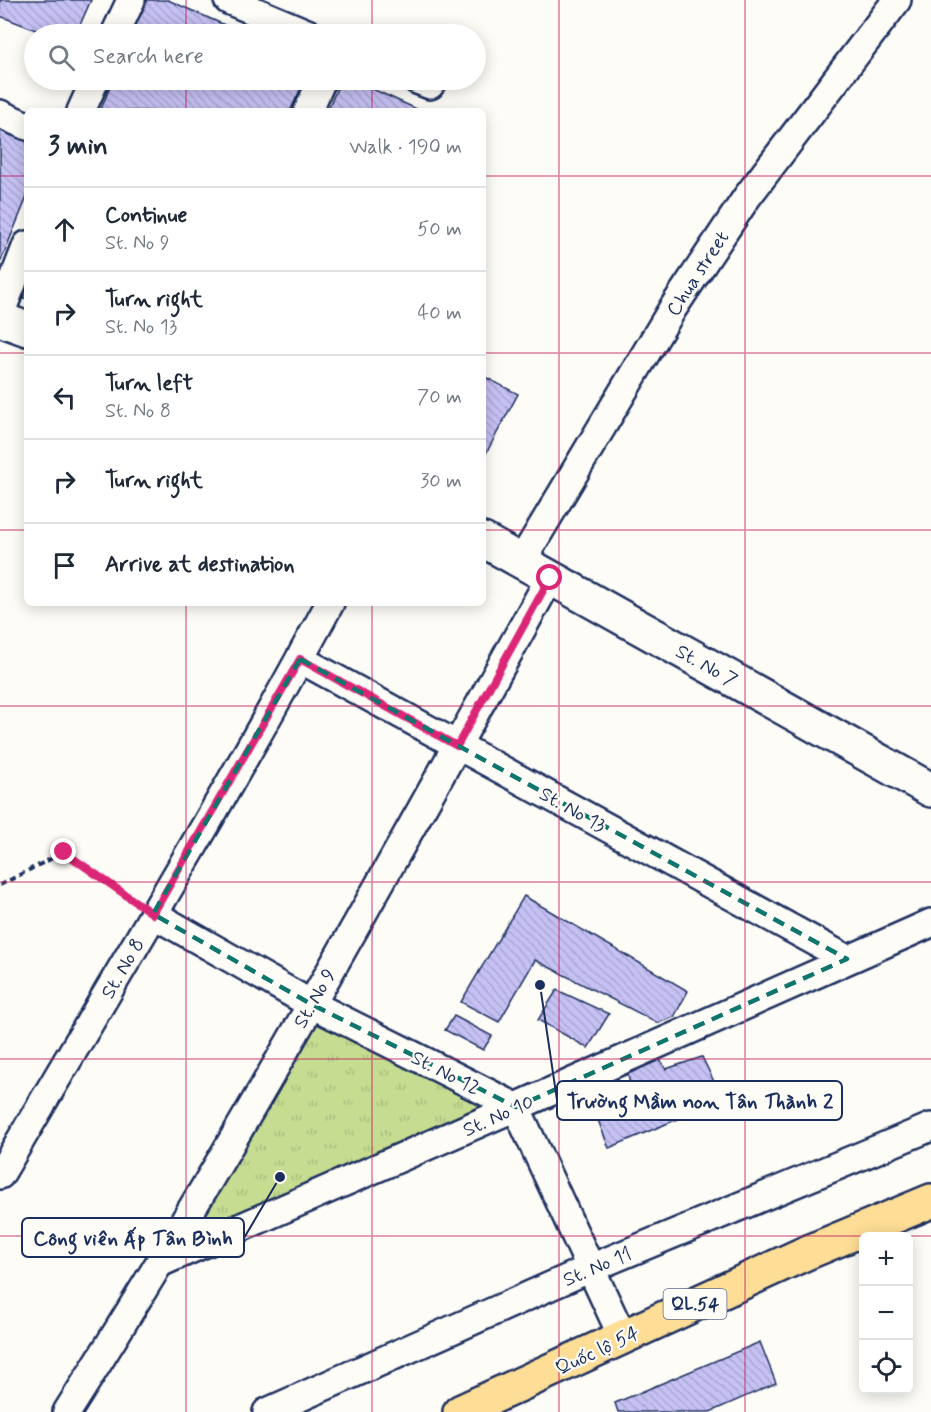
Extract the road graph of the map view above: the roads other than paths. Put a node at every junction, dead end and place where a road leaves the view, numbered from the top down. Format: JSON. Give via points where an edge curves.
{"nodes":[{"id":1,"x":130,"y":0,"type":"edge"},
{"id":2,"x":228,"y":0,"type":"edge"},
{"id":3,"x":897,"y":0,"type":"edge"},
{"id":4,"x":119,"y":24,"type":"edge"},
{"id":5,"x":285,"y":24,"type":"edge"},
{"id":6,"x":90,"y":90,"type":"edge"},
{"id":7,"x":317,"y":90,"type":"edge"},
{"id":8,"x":82,"y":108,"type":"edge"},
{"id":9,"x":309,"y":108,"type":"edge"},
{"id":10,"x":0,"y":114,"type":"edge"},
{"id":11,"x":24,"y":125,"type":"edge"},
{"id":12,"x":24,"y":253,"type":"edge"},
{"id":13,"x":0,"y":317,"type":"edge"},
{"id":14,"x":24,"y":328,"type":"edge"},
{"id":15,"x":486,"y":542,"type":"edge"},
{"id":16,"x":521,"y":562,"type":"junction"},
{"id":17,"x":550,"y":578,"type":"junction"},
{"id":18,"x":328,"y":606,"type":"edge"},
{"id":19,"x":300,"y":659,"type":"junction"},
{"id":20,"x":457,"y":746,"type":"junction"},
{"id":21,"x":931,"y":790,"type":"edge"},
{"id":22,"x":153,"y":914,"type":"junction"},
{"id":23,"x":931,"y":922,"type":"edge"},
{"id":24,"x":847,"y":959,"type":"junction"},
{"id":25,"x":311,"y":1004,"type":"junction"},
{"id":26,"x":516,"y":1107,"type":"junction"},
{"id":27,"x":931,"y":1127,"type":"edge"},
{"id":28,"x":0,"y":1175,"type":"edge"},
{"id":29,"x":931,"y":1201,"type":"edge"},
{"id":30,"x":162,"y":1262,"type":"junction"},
{"id":31,"x":591,"y":1268,"type":"junction"},
{"id":32,"x":623,"y":1338,"type":"junction"},
{"id":33,"x":68,"y":1412,"type":"edge"},
{"id":34,"x":267,"y":1412,"type":"edge"},
{"id":35,"x":460,"y":1412,"type":"edge"}],
"edges":[{"from":1,"to":4,"type":"street"},
{"from":2,"to":5,"type":"street"},
{"from":3,"to":16,"type":"street","name":"Chua street","via":[[747,197],[673,308]]},
{"from":6,"to":8,"type":"street"},
{"from":7,"to":9,"type":"street"},
{"from":10,"to":11,"type":"street"},
{"from":12,"to":13,"type":"street"},
{"from":13,"to":14,"type":"main road"},
{"from":15,"to":16,"type":"main road","name":"St. No 7"},
{"from":16,"to":17,"type":"main road","name":"St. No 7"},
{"from":17,"to":20,"type":"street","name":"St. No 9"},
{"from":17,"to":21,"type":"main road","name":"St. No 7"},
{"from":18,"to":19,"type":"street","name":"St. No 8"},
{"from":19,"to":20,"type":"street","name":"St. No 13"},
{"from":19,"to":22,"type":"street","name":"St. No 8"},
{"from":20,"to":24,"type":"street","name":"St. No 13"},
{"from":20,"to":25,"type":"street","name":"St. No 9"},
{"from":22,"to":25,"type":"street","name":"St. No 12"},
{"from":22,"to":28,"type":"street","name":"St. No 8"},
{"from":23,"to":24,"type":"street","name":"St. No 10"},
{"from":24,"to":26,"type":"street","name":"St. No 10"},
{"from":25,"to":26,"type":"street","name":"St. No 12"},
{"from":25,"to":30,"type":"street","name":"St. No 9"},
{"from":26,"to":30,"type":"street","name":"St. No 10"},
{"from":26,"to":31,"type":"street"},
{"from":27,"to":31,"type":"street","name":"St. No 11"},
{"from":29,"to":32,"type":"highway","name":"Quốc lộ 54","number":"QL.54","via":[[806,1253]]},
{"from":30,"to":33,"type":"street","name":"St. No 9"},
{"from":31,"to":32,"type":"street"},
{"from":31,"to":34,"type":"street","name":"St. No 11"},
{"from":32,"to":35,"type":"highway","name":"Quốc lộ 54","number":"QL.54"}]}
